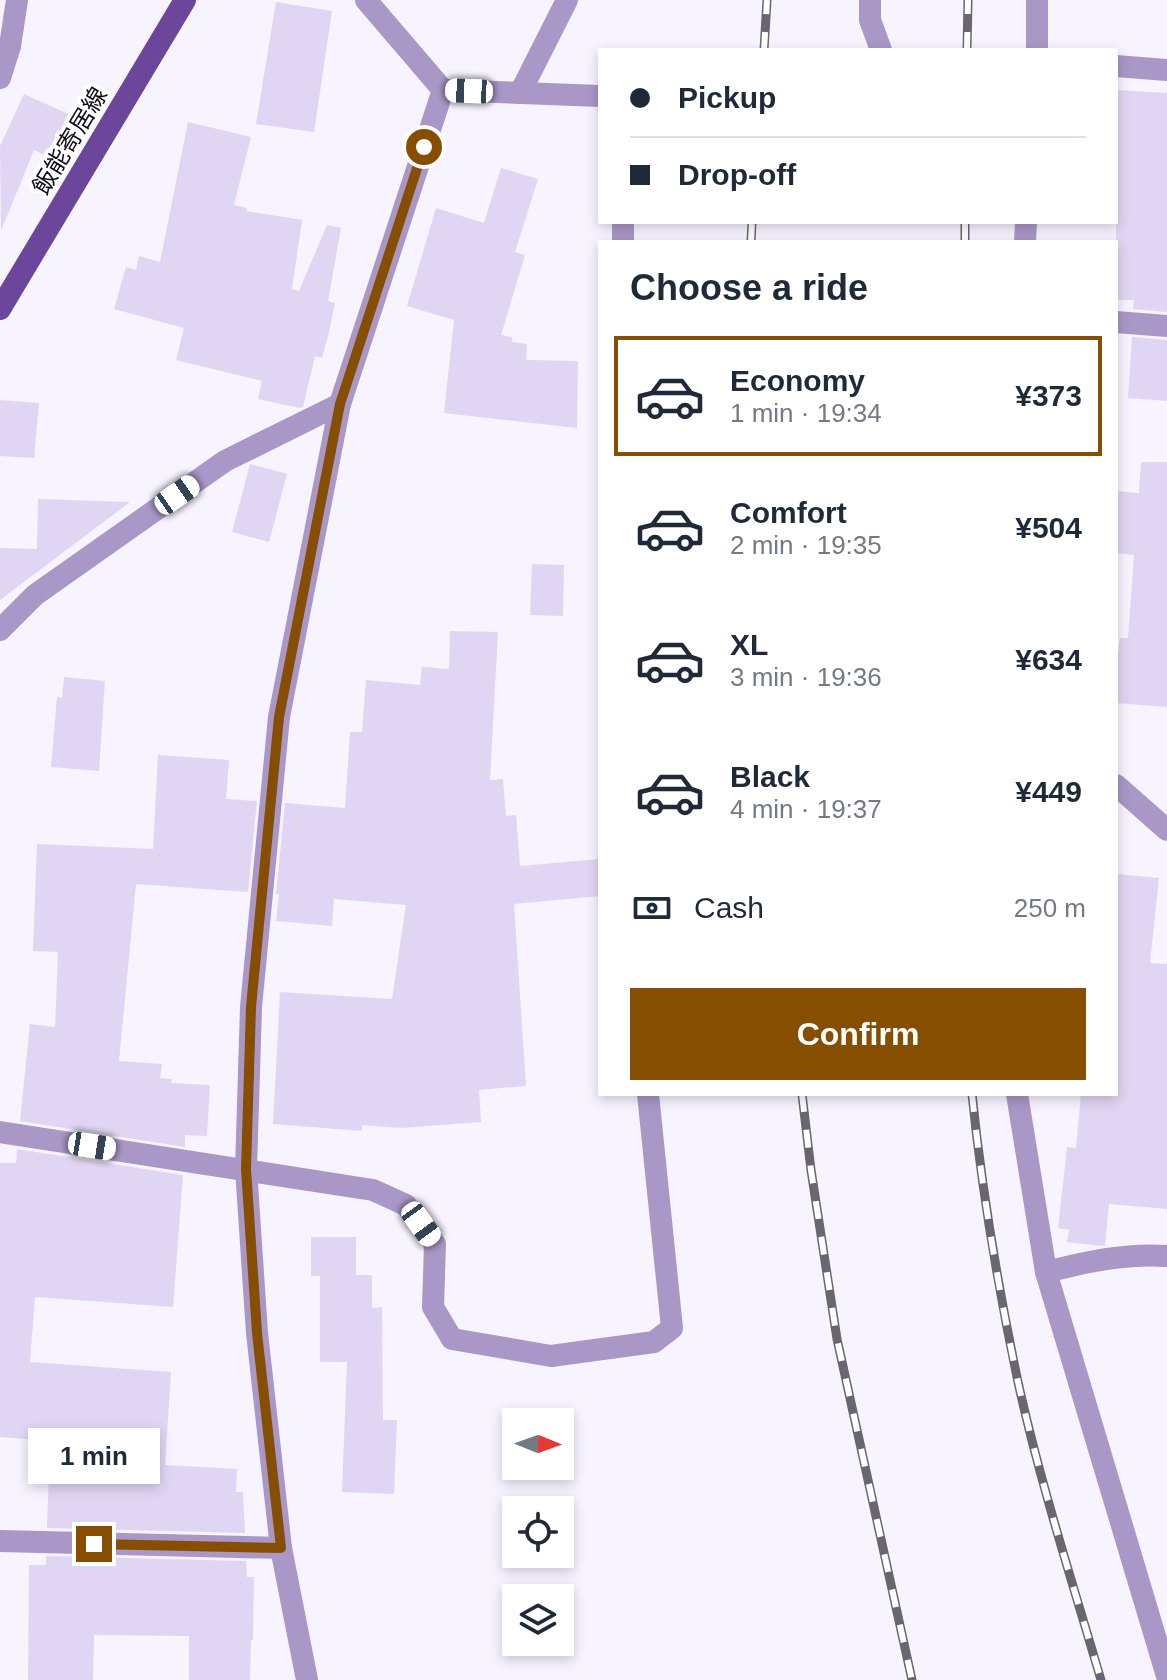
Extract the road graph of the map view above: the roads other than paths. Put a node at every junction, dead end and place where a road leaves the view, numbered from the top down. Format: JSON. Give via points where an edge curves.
{"nodes":[{"id":1,"x":17,"y":0,"type":"edge"},
{"id":2,"x":185,"y":0,"type":"edge"},
{"id":3,"x":366,"y":0,"type":"edge"},
{"id":4,"x":567,"y":0,"type":"edge"},
{"id":5,"x":870,"y":0,"type":"edge"},
{"id":6,"x":1037,"y":0,"type":"edge"},
{"id":7,"x":880,"y":48,"type":"edge"},
{"id":8,"x":1037,"y":48,"type":"edge"},
{"id":9,"x":1118,"y":66,"type":"edge"},
{"id":10,"x":1167,"y":70,"type":"edge"},
{"id":11,"x":0,"y":78,"type":"edge"},
{"id":12,"x":443,"y":90,"type":"junction"},
{"id":13,"x":520,"y":93,"type":"junction"},
{"id":14,"x":598,"y":96,"type":"edge"},
{"id":15,"x":0,"y":309,"type":"edge"},
{"id":16,"x":1118,"y":322,"type":"edge"},
{"id":17,"x":1167,"y":326,"type":"edge"},
{"id":18,"x":340,"y":404,"type":"junction"},
{"id":19,"x":0,"y":630,"type":"edge"},
{"id":20,"x":1118,"y":787,"type":"edge"},
{"id":21,"x":1167,"y":830,"type":"edge"},
{"id":22,"x":648,"y":1096,"type":"edge"},
{"id":23,"x":1017,"y":1096,"type":"edge"},
{"id":24,"x":0,"y":1132,"type":"edge"},
{"id":25,"x":246,"y":1169,"type":"junction"},
{"id":26,"x":1167,"y":1256,"type":"edge"},
{"id":27,"x":1046,"y":1272,"type":"junction"},
{"id":28,"x":0,"y":1541,"type":"edge"},
{"id":29,"x":281,"y":1548,"type":"junction"},
{"id":30,"x":1167,"y":1676,"type":"edge"},
{"id":31,"x":307,"y":1680,"type":"edge"}],
"edges":[{"from":1,"to":11,"type":"street"},
{"from":2,"to":15,"type":"main road","name":"飯能寄居線"},
{"from":3,"to":12,"type":"street"},
{"from":4,"to":13,"type":"street"},
{"from":5,"to":7,"type":"street","via":[[870,20]]},
{"from":6,"to":8,"type":"street"},
{"from":9,"to":10,"type":"street"},
{"from":12,"to":13,"type":"street"},
{"from":12,"to":18,"type":"street"},
{"from":13,"to":14,"type":"street"},
{"from":16,"to":17,"type":"street"},
{"from":18,"to":19,"type":"street","via":[[225,461],[35,595]]},
{"from":18,"to":25,"type":"street","via":[[279,717],[251,1007]]},
{"from":20,"to":21,"type":"street"},
{"from":22,"to":25,"type":"street","via":[[672,1328],[654,1342],[551,1356],[452,1339],[433,1307],[435,1244],[406,1205],[373,1190]]},
{"from":23,"to":27,"type":"street"},
{"from":24,"to":25,"type":"street"},
{"from":25,"to":29,"type":"street","via":[[257,1333]]},
{"from":26,"to":27,"type":"street","via":[[1093,1260]]},
{"from":27,"to":30,"type":"street"},
{"from":28,"to":29,"type":"street"},
{"from":29,"to":31,"type":"street"}]}
